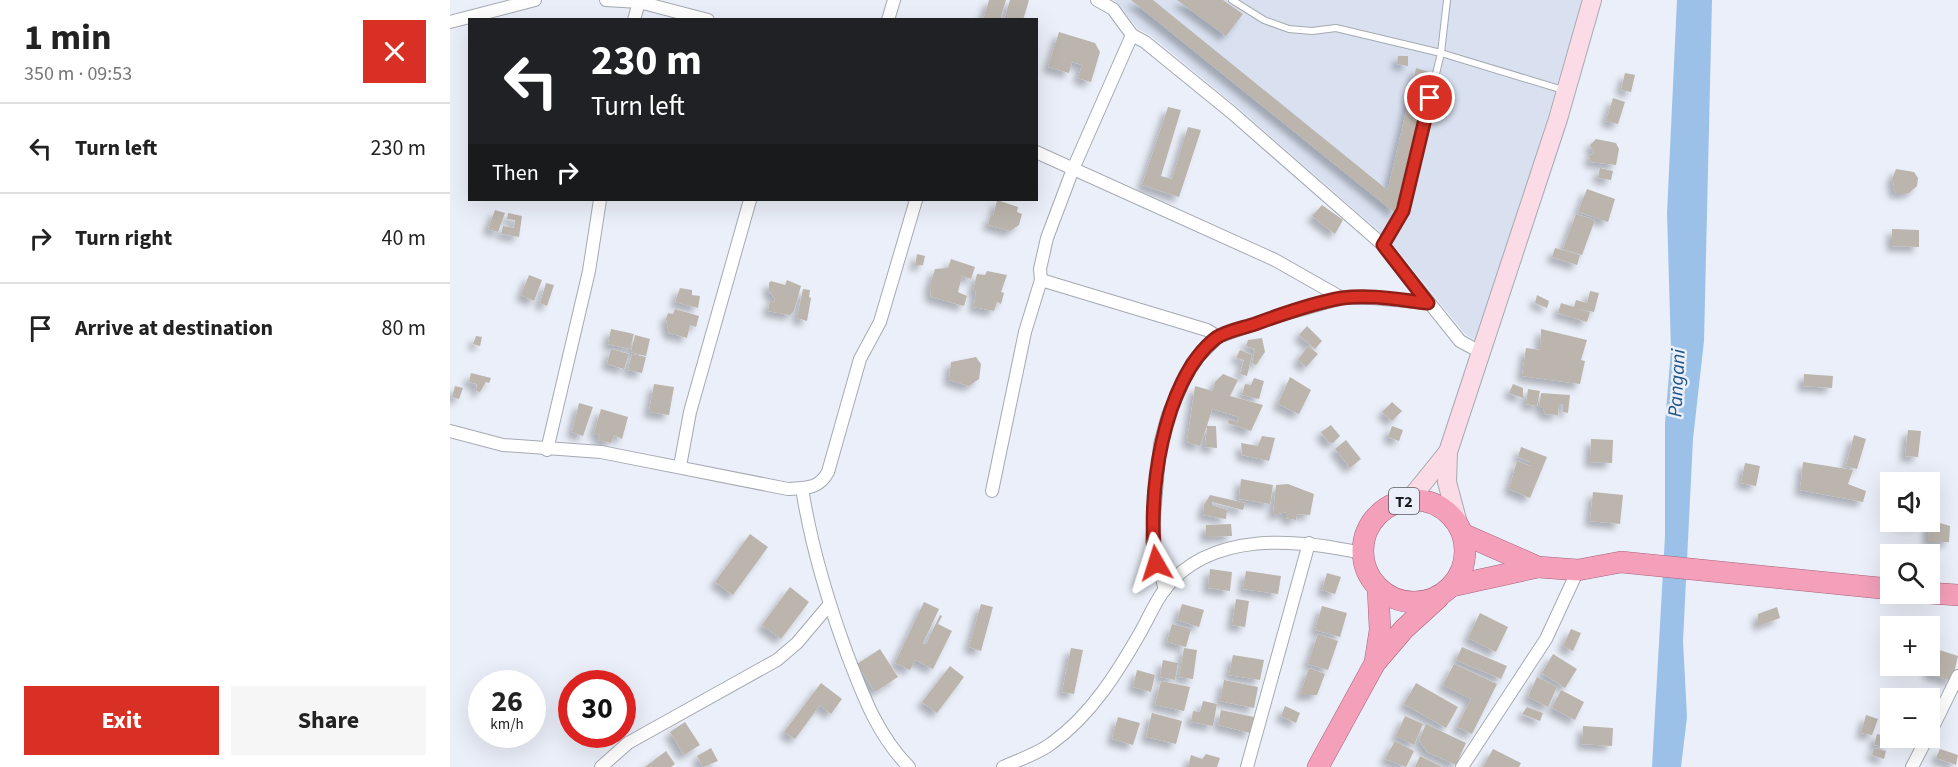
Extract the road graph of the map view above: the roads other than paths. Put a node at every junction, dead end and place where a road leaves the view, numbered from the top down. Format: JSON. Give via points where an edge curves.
{"nodes":[{"id":1,"x":535,"y":0,"type":"edge"},
{"id":2,"x":606,"y":0,"type":"edge"},
{"id":3,"x":894,"y":0,"type":"edge"},
{"id":4,"x":1097,"y":0,"type":"edge"},
{"id":5,"x":1232,"y":0,"type":"edge"},
{"id":6,"x":1448,"y":0,"type":"edge"},
{"id":7,"x":1592,"y":0,"type":"edge"},
{"id":8,"x":639,"y":2,"type":"junction"},
{"id":9,"x":635,"y":18,"type":"edge"},
{"id":10,"x":700,"y":18,"type":"edge"},
{"id":11,"x":889,"y":18,"type":"edge"},
{"id":12,"x":450,"y":22,"type":"edge"},
{"id":13,"x":1132,"y":35,"type":"junction"},
{"id":14,"x":1441,"y":53,"type":"junction"},
{"id":15,"x":1566,"y":91,"type":"junction"},
{"id":16,"x":1038,"y":153,"type":"edge"},
{"id":17,"x":1073,"y":169,"type":"junction"},
{"id":18,"x":600,"y":201,"type":"edge"},
{"id":19,"x":750,"y":201,"type":"edge"},
{"id":20,"x":916,"y":201,"type":"edge"},
{"id":21,"x":1383,"y":245,"type":"junction"},
{"id":22,"x":1041,"y":280,"type":"junction"},
{"id":23,"x":1342,"y":298,"type":"junction"},
{"id":24,"x":1428,"y":303,"type":"junction"},
{"id":25,"x":1218,"y":337,"type":"junction"},
{"id":26,"x":1482,"y":353,"type":"junction"},
{"id":27,"x":450,"y":431,"type":"edge"},
{"id":28,"x":547,"y":450,"type":"junction"},
{"id":29,"x":1448,"y":452,"type":"junction"},
{"id":30,"x":680,"y":466,"type":"junction"},
{"id":31,"x":802,"y":488,"type":"junction"},
{"id":32,"x":992,"y":491,"type":"dead end"},
{"id":33,"x":1410,"y":499,"type":"junction"},
{"id":34,"x":1461,"y":530,"type":"junction"},
{"id":35,"x":1309,"y":543,"type":"junction"},
{"id":36,"x":1362,"y":553,"type":"junction"},
{"id":37,"x":1538,"y":567,"type":"junction"},
{"id":38,"x":1578,"y":570,"type":"junction"},
{"id":39,"x":1880,"y":588,"type":"edge"},
{"id":40,"x":1378,"y":589,"type":"junction"},
{"id":41,"x":1165,"y":590,"type":"junction"},
{"id":42,"x":1445,"y":591,"type":"junction"},
{"id":43,"x":1940,"y":593,"type":"edge"},
{"id":44,"x":1958,"y":595,"type":"edge"},
{"id":45,"x":829,"y":605,"type":"junction"},
{"id":46,"x":1375,"y":663,"type":"junction"},
{"id":47,"x":1958,"y":676,"type":"edge"},
{"id":48,"x":1940,"y":712,"type":"edge"},
{"id":49,"x":1922,"y":748,"type":"edge"},
{"id":50,"x":601,"y":767,"type":"edge"},
{"id":51,"x":909,"y":767,"type":"edge"},
{"id":52,"x":1003,"y":767,"type":"edge"},
{"id":53,"x":1247,"y":767,"type":"edge"},
{"id":54,"x":1318,"y":767,"type":"edge"},
{"id":55,"x":1462,"y":767,"type":"edge"},
{"id":56,"x":1912,"y":767,"type":"edge"}],
"edges":[{"from":1,"to":12,"type":"street"},
{"from":2,"to":8,"type":"street"},
{"from":3,"to":11,"type":"street"},
{"from":4,"to":13,"type":"street","via":[[1113,9]]},
{"from":5,"to":14,"type":"lane","via":[[1264,20],[1289,29],[1312,32],[1336,28]]},
{"from":6,"to":14,"type":"lane"},
{"from":7,"to":15,"type":"main road"},
{"from":8,"to":9,"type":"street"},
{"from":8,"to":10,"type":"street"},
{"from":13,"to":17,"type":"street"},
{"from":13,"to":21,"type":"street","via":[[1223,105]]},
{"from":14,"to":15,"type":"lane"},
{"from":14,"to":21,"type":"lane","via":[[1403,211]]},
{"from":15,"to":26,"type":"main road"},
{"from":16,"to":17,"type":"street"},
{"from":17,"to":22,"type":"street","via":[[1047,238]]},
{"from":17,"to":23,"type":"street","via":[[1275,260]]},
{"from":18,"to":28,"type":"street","via":[[590,271]]},
{"from":19,"to":30,"type":"street","via":[[690,412]]},
{"from":20,"to":31,"type":"street","via":[[880,322],[860,359],[828,472],[823,481]]},
{"from":21,"to":24,"type":"street"},
{"from":22,"to":25,"type":"street","via":[[1207,330]]},
{"from":22,"to":32,"type":"street","via":[[1025,332]]},
{"from":23,"to":24,"type":"street"},
{"from":23,"to":25,"type":"street"},
{"from":24,"to":26,"type":"street","via":[[1460,340]]},
{"from":25,"to":41,"type":"street","via":[[1192,363],[1168,415],[1160,444],[1152,541]]},
{"from":26,"to":29,"type":"main road"},
{"from":27,"to":28,"type":"street","via":[[503,445]]},
{"from":28,"to":30,"type":"street","via":[[601,452]]},
{"from":29,"to":33,"type":"main road"},
{"from":29,"to":34,"type":"main road","via":[[1447,482]]},
{"from":30,"to":31,"type":"street","via":[[788,489]]},
{"from":31,"to":45,"type":"street","via":[[814,555]]},
{"from":33,"to":34,"type":"highway","number":"T2","via":[[1430,502],[1447,511]]},
{"from":33,"to":36,"type":"highway","number":"T2","via":[[1391,504],[1375,516],[1365,534]]},
{"from":34,"to":37,"type":"highway","number":"T2"},
{"from":34,"to":42,"type":"highway","via":[[1464,562]]},
{"from":35,"to":36,"type":"street"},
{"from":35,"to":41,"type":"street","via":[[1269,542],[1215,553],[1178,576]]},
{"from":35,"to":53,"type":"street"},
{"from":36,"to":40,"type":"highway","via":[[1366,573]]},
{"from":37,"to":38,"type":"highway","number":"T2"},
{"from":37,"to":42,"type":"highway","number":"T2"},
{"from":38,"to":39,"type":"highway","number":"T2","via":[[1621,562]]},
{"from":38,"to":55,"type":"street","via":[[1546,639]]},
{"from":40,"to":42,"type":"highway","number":"T2","via":[[1407,603],[1424,602]]},
{"from":40,"to":46,"type":"highway","via":[[1380,630]]},
{"from":41,"to":52,"type":"street","via":[[1115,675],[1081,717],[1051,744]]},
{"from":42,"to":46,"type":"highway"},
{"from":43,"to":44,"type":"highway"},
{"from":45,"to":50,"type":"street","via":[[777,660],[628,743]]},
{"from":45,"to":51,"type":"street","via":[[866,704],[884,737]]},
{"from":46,"to":54,"type":"highway"},
{"from":47,"to":48,"type":"street"},
{"from":49,"to":56,"type":"street"}]}
